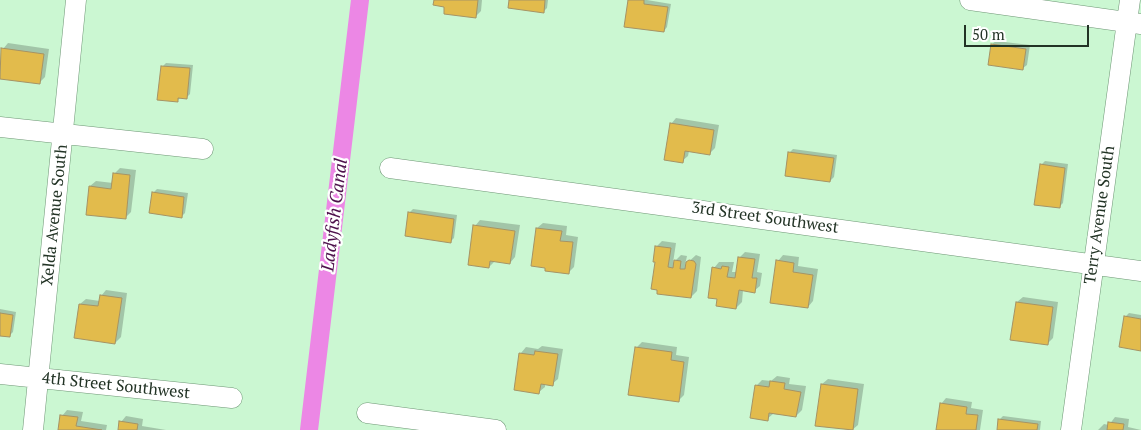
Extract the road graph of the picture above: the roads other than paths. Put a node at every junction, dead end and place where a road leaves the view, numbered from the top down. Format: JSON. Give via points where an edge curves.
{"nodes":[{"id":1,"x":76,"y":0,"type":"edge"},
{"id":2,"x":970,"y":0,"type":"edge"},
{"id":3,"x":1130,"y":0,"type":"edge"},
{"id":4,"x":1134,"y":23,"type":"edge"},
{"id":5,"x":0,"y":127,"type":"edge"},
{"id":6,"x":63,"y":134,"type":"junction"},
{"id":7,"x":203,"y":148,"type":"dead end"},
{"id":8,"x":390,"y":168,"type":"dead end"},
{"id":9,"x":1094,"y":263,"type":"junction"},
{"id":10,"x":1141,"y":271,"type":"edge"},
{"id":11,"x":0,"y":374,"type":"edge"},
{"id":12,"x":38,"y":378,"type":"junction"},
{"id":13,"x":232,"y":398,"type":"dead end"},
{"id":14,"x":367,"y":413,"type":"dead end"},
{"id":15,"x":33,"y":430,"type":"edge"},
{"id":16,"x":496,"y":430,"type":"edge"},
{"id":17,"x":1071,"y":430,"type":"edge"}],
"edges":[{"from":1,"to":6,"type":"street","name":"Xelda Avenue South"},
{"from":2,"to":4,"type":"street"},
{"from":3,"to":4,"type":"street","name":"Terry Avenue South"},
{"from":4,"to":9,"type":"street","name":"Terry Avenue South"},
{"from":5,"to":6,"type":"street"},
{"from":6,"to":7,"type":"street"},
{"from":6,"to":12,"type":"street","name":"Xelda Avenue South"},
{"from":8,"to":9,"type":"street","name":"3rd Street Southwest"},
{"from":9,"to":10,"type":"street","name":"3rd Street Southwest"},
{"from":9,"to":17,"type":"street","name":"Terry Avenue South"},
{"from":11,"to":12,"type":"street","name":"4th Street Southwest"},
{"from":12,"to":13,"type":"street","name":"4th Street Southwest"},
{"from":12,"to":15,"type":"street","name":"Xelda Avenue South"},
{"from":14,"to":16,"type":"street"}]}
